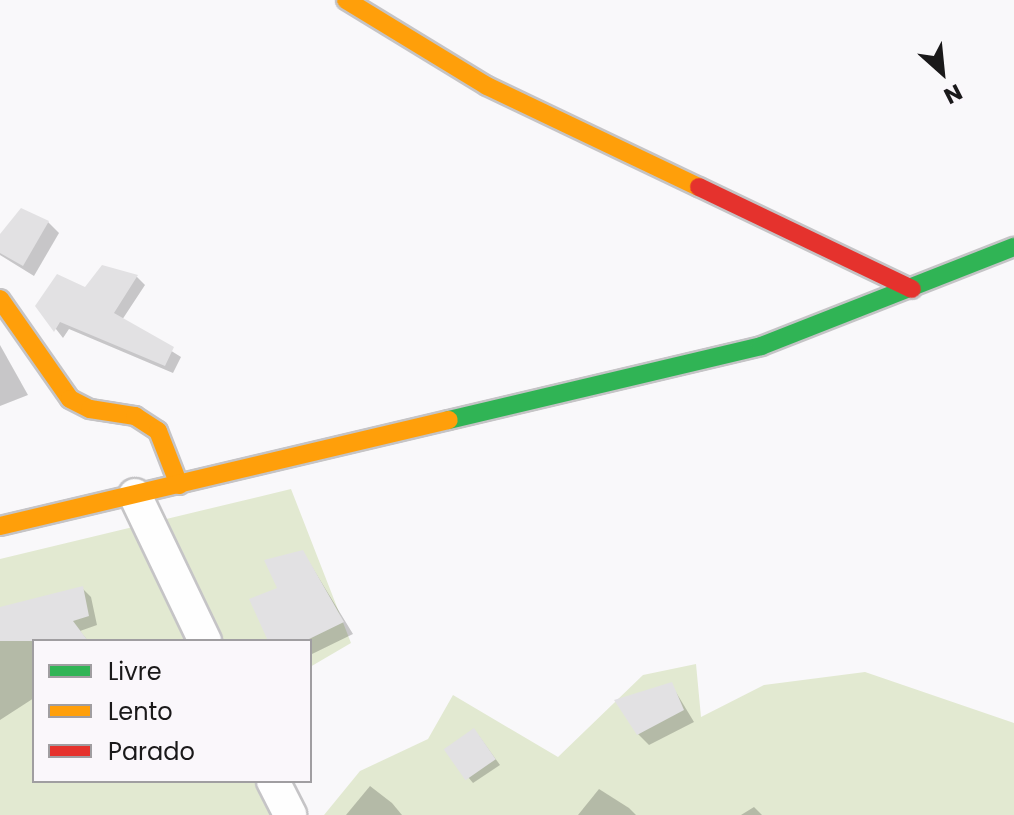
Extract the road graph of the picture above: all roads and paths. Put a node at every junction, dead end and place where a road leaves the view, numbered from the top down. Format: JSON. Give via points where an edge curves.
{"nodes":[{"id":1,"x":346,"y":0,"type":"edge"},
{"id":2,"x":1014,"y":247,"type":"edge"},
{"id":3,"x":912,"y":289,"type":"junction"},
{"id":4,"x":0,"y":299,"type":"edge"},
{"id":5,"x":179,"y":485,"type":"junction"},
{"id":6,"x":135,"y":495,"type":"junction"},
{"id":7,"x":0,"y":526,"type":"edge"},
{"id":8,"x":204,"y":639,"type":"edge"},
{"id":9,"x":274,"y":783,"type":"edge"},
{"id":10,"x":290,"y":815,"type":"edge"}],
"edges":[{"from":1,"to":3,"type":"main road","via":[[487,86]]},
{"from":2,"to":3,"type":"main road"},
{"from":3,"to":5,"type":"main road","via":[[761,346]]},
{"from":4,"to":5,"type":"main road","via":[[70,399],[90,409],[135,416],[158,431]]},
{"from":5,"to":6,"type":"main road"},
{"from":6,"to":7,"type":"main road"},
{"from":6,"to":8,"type":"street"},
{"from":9,"to":10,"type":"street"}]}
